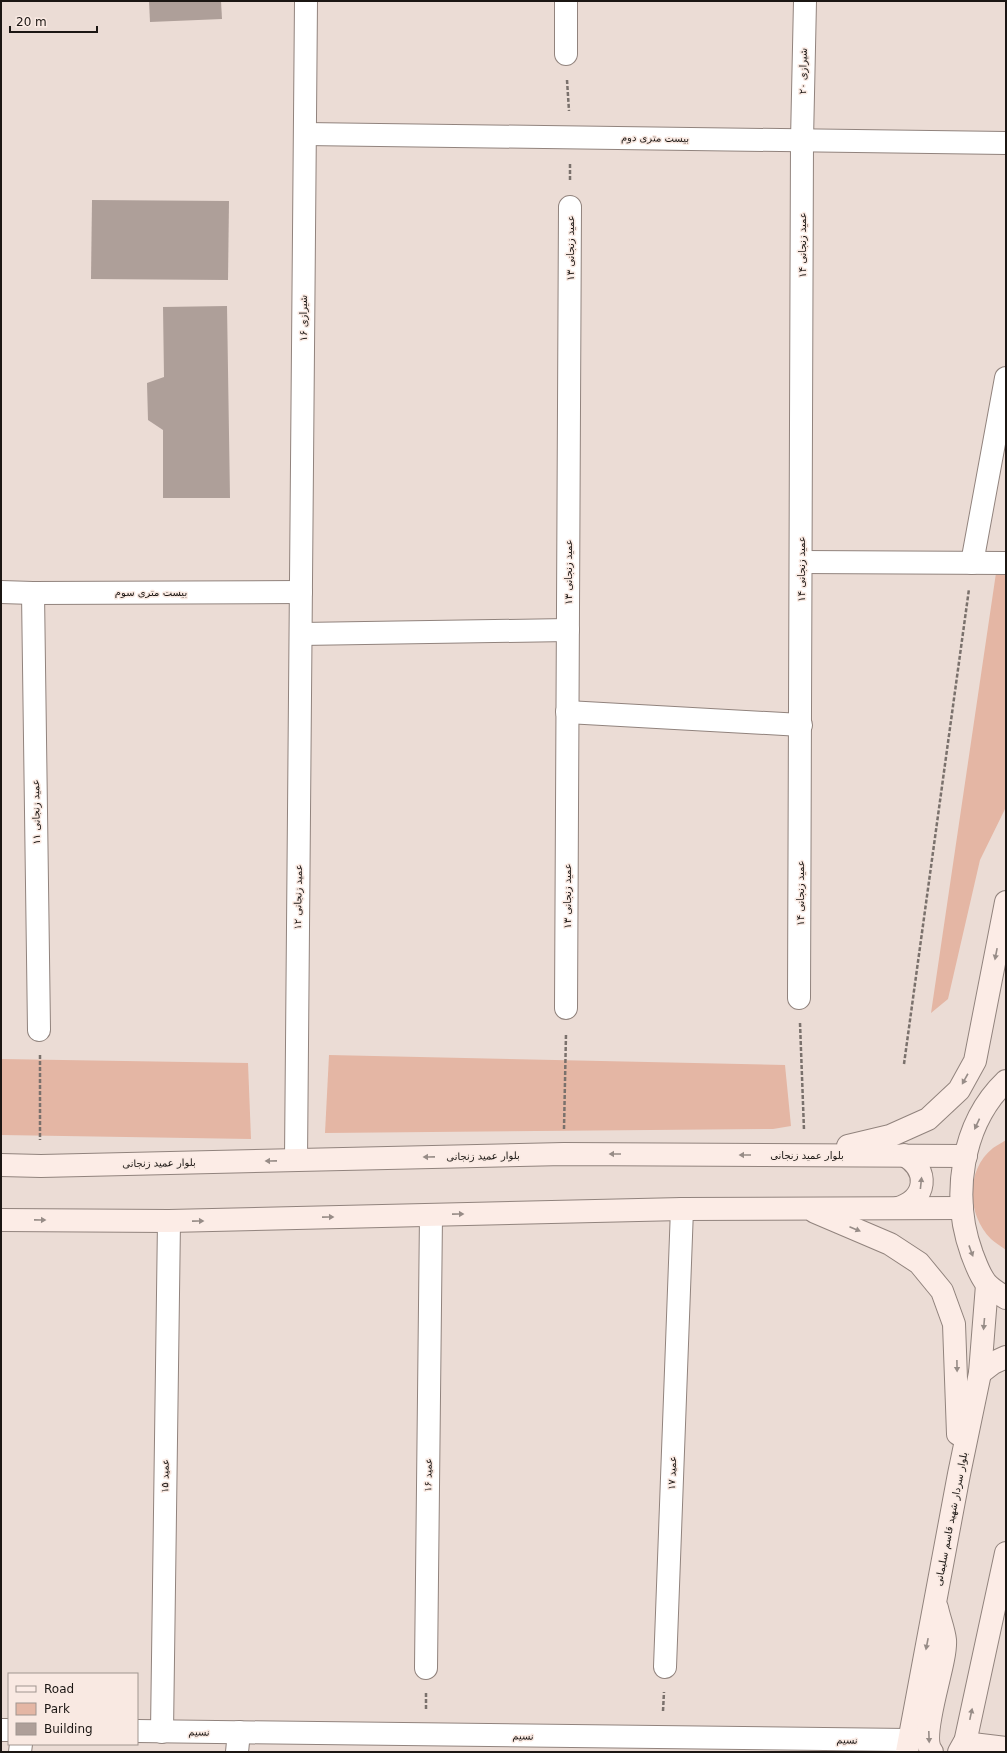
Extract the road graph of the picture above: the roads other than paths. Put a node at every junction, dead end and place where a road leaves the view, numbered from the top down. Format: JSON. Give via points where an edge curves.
{"nodes":[{"id":1,"x":306,"y":1,"type":"edge"},
{"id":2,"x":566,"y":1,"type":"edge"},
{"id":3,"x":805,"y":1,"type":"edge"},
{"id":4,"x":566,"y":54,"type":"road end"},
{"id":5,"x":305,"y":134,"type":"junction"},
{"id":6,"x":802,"y":140,"type":"junction"},
{"id":7,"x":1006,"y":143,"type":"edge"},
{"id":8,"x":570,"y":207,"type":"road end"},
{"id":9,"x":1006,"y":378,"type":"edge"},
{"id":10,"x":801,"y":562,"type":"junction"},
{"id":11,"x":972,"y":563,"type":"junction"},
{"id":12,"x":1006,"y":563,"type":"edge"},
{"id":13,"x":1,"y":592,"type":"edge"},
{"id":14,"x":301,"y":592,"type":"junction"},
{"id":15,"x":34,"y":593,"type":"junction"},
{"id":16,"x":568,"y":630,"type":"junction"},
{"id":17,"x":300,"y":634,"type":"junction"},
{"id":18,"x":568,"y":712,"type":"junction"},
{"id":19,"x":801,"y":725,"type":"junction"},
{"id":20,"x":1006,"y":902,"type":"edge"},
{"id":21,"x":799,"y":998,"type":"road end"},
{"id":22,"x":566,"y":1008,"type":"road end"},
{"id":23,"x":39,"y":1030,"type":"road end"},
{"id":24,"x":1006,"y":1081,"type":"edge"},
{"id":25,"x":904,"y":1154,"type":"junction"},
{"id":26,"x":804,"y":1155,"type":"junction"},
{"id":27,"x":966,"y":1156,"type":"junction"},
{"id":28,"x":296,"y":1160,"type":"junction"},
{"id":29,"x":1,"y":1165,"type":"edge"},
{"id":30,"x":807,"y":1208,"type":"junction"},
{"id":31,"x":898,"y":1208,"type":"junction"},
{"id":32,"x":962,"y":1208,"type":"junction"},
{"id":33,"x":682,"y":1209,"type":"junction"},
{"id":34,"x":431,"y":1215,"type":"junction"},
{"id":35,"x":1,"y":1220,"type":"edge"},
{"id":36,"x":169,"y":1221,"type":"junction"},
{"id":37,"x":987,"y":1285,"type":"junction"},
{"id":38,"x":1006,"y":1298,"type":"edge"},
{"id":39,"x":1006,"y":1358,"type":"edge"},
{"id":40,"x":980,"y":1373,"type":"junction"},
{"id":41,"x":958,"y":1474,"type":"junction"},
{"id":42,"x":1006,"y":1553,"type":"edge"},
{"id":43,"x":996,"y":1594,"type":"junction"},
{"id":44,"x":935,"y":1602,"type":"junction"},
{"id":45,"x":1006,"y":1626,"type":"edge"},
{"id":46,"x":665,"y":1667,"type":"road end"},
{"id":47,"x":426,"y":1668,"type":"road end"},
{"id":48,"x":138,"y":1731,"type":"edge"},
{"id":49,"x":162,"y":1732,"type":"junction"},
{"id":50,"x":238,"y":1742,"type":"edge"},
{"id":51,"x":908,"y":1746,"type":"edge"},
{"id":52,"x":1006,"y":1748,"type":"edge"},
{"id":53,"x":962,"y":1749,"type":"edge"},
{"id":54,"x":932,"y":1752,"type":"edge"}],
"edges":[{"from":1,"to":5,"type":"street","name":"شیرازی ۱۶"},
{"from":2,"to":4,"type":"street"},
{"from":3,"to":6,"type":"street","name":"شیرازی ۲۰"},
{"from":5,"to":6,"type":"street","name":"بیست متری دوم"},
{"from":5,"to":14,"type":"street","name":"شیرازی ۱۶"},
{"from":6,"to":7,"type":"street","name":"بیست متری دوم"},
{"from":6,"to":10,"type":"street","name":"عمید زنجانی ۱۴"},
{"from":8,"to":16,"type":"street","name":"عمید زنجانی ۱۳"},
{"from":9,"to":11,"type":"street"},
{"from":10,"to":11,"type":"street"},
{"from":10,"to":19,"type":"street","name":"عمید زنجانی ۱۴"},
{"from":11,"to":12,"type":"street"},
{"from":13,"to":15,"type":"street","name":"بیست متری سوم"},
{"from":14,"to":15,"type":"street","name":"بیست متری سوم"},
{"from":14,"to":17,"type":"street","name":"شیرازی ۱۶"},
{"from":15,"to":23,"type":"street","name":"عمید زنجانی ۱۱"},
{"from":16,"to":17,"type":"street"},
{"from":16,"to":18,"type":"street","name":"عمید زنجانی ۱۳"},
{"from":17,"to":28,"type":"street","name":"عمید زنجانی ۱۲"},
{"from":18,"to":19,"type":"street"},
{"from":18,"to":22,"type":"street","name":"عمید زنجانی ۱۳"},
{"from":19,"to":21,"type":"street","name":"عمید زنجانی ۱۴"},
{"from":20,"to":26,"type":"main road","one_way":true,"via":[[974,1061],[959,1090],[928,1119],[890,1136]]},
{"from":24,"to":27,"type":"main road","one_way":true,"via":[[994,1093],[982,1113],[972,1134]]},
{"from":25,"to":26,"type":"main road","name":"بلوار عمید زنجانی"},
{"from":25,"to":27,"type":"main road","name":"بلوار عمید زنجانی"},
{"from":31,"to":25,"type":"main road","one_way":true,"via":[[912,1201],[921,1188],[917,1164]]},
{"from":26,"to":28,"type":"main road","name":"بلوار عمید زنجانی","one_way":true,"via":[[564,1154]]},
{"from":27,"to":32,"type":"main road"},
{"from":28,"to":29,"type":"main road","name":"بلوار عمید زنجانی","one_way":true},
{"from":30,"to":31,"type":"main road"},
{"from":30,"to":33,"type":"main road"},
{"from":30,"to":41,"type":"main road","one_way":true,"via":[[890,1244],[919,1263],[942,1291],[954,1324]]},
{"from":31,"to":32,"type":"main road"},
{"from":32,"to":37,"type":"main road","one_way":true,"via":[[967,1240],[978,1270]]},
{"from":34,"to":33,"type":"main road","one_way":true},
{"from":33,"to":46,"type":"street","name":"عمید ۱۷"},
{"from":36,"to":34,"type":"main road","one_way":true},
{"from":34,"to":47,"type":"street","name":"عمید ۱۶"},
{"from":35,"to":36,"type":"main road","one_way":true},
{"from":36,"to":49,"type":"street","name":"عمید ۱۵"},
{"from":37,"to":38,"type":"main road"},
{"from":37,"to":40,"type":"main road","name":"بلوار سردار شهید قاسم سلیمانی","one_way":true},
{"from":39,"to":40,"type":"main road","via":[[993,1363]]},
{"from":40,"to":41,"type":"main road","name":"بلوار سردار شهید قاسم سلیمانی"},
{"from":41,"to":44,"type":"main road","name":"بلوار سردار شهید قاسم سلیمانی"},
{"from":42,"to":43,"type":"main road"},
{"from":43,"to":45,"type":"main road"},
{"from":53,"to":43,"type":"main road","one_way":true},
{"from":44,"to":51,"type":"main road","name":"بلوار سردار شهید قاسم سلیمانی","one_way":true},
{"from":44,"to":54,"type":"main road","one_way":true,"via":[[946,1641],[928,1731],[929,1748]]},
{"from":48,"to":49,"type":"street","name":"نسیم"},
{"from":49,"to":50,"type":"street","name":"نسیم"},
{"from":50,"to":51,"type":"street","name":"نسیم","via":[[426,1735],[662,1737]]},
{"from":52,"to":53,"type":"main road"}]}
